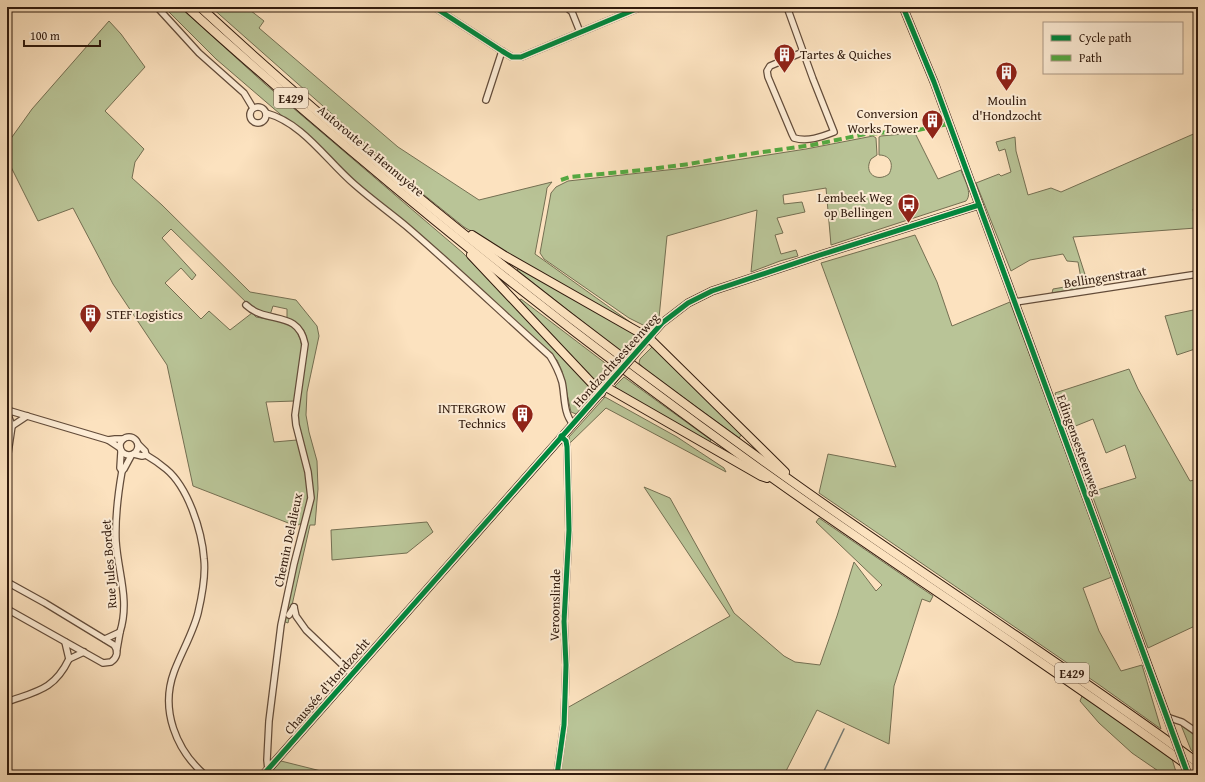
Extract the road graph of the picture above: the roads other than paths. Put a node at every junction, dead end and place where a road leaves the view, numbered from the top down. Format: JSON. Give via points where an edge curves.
{"nodes":[{"id":1,"x":157,"y":7,"type":"edge"},
{"id":2,"x":187,"y":7,"type":"edge"},
{"id":3,"x":200,"y":7,"type":"edge"},
{"id":4,"x":434,"y":7,"type":"edge"},
{"id":5,"x":566,"y":7,"type":"edge"},
{"id":6,"x":641,"y":7,"type":"edge"},
{"id":7,"x":787,"y":7,"type":"edge"},
{"id":8,"x":902,"y":7,"type":"edge"},
{"id":9,"x":580,"y":32,"type":"junction"},
{"id":10,"x":502,"y":51,"type":"junction"},
{"id":11,"x":803,"y":52,"type":"junction"},
{"id":12,"x":486,"y":100,"type":"dead end"},
{"id":13,"x":253,"y":108,"type":"junction"},
{"id":14,"x":266,"y":113,"type":"junction"},
{"id":15,"x":979,"y":205,"type":"junction"},
{"id":16,"x":430,"y":207,"type":"junction"},
{"id":17,"x":431,"y":218,"type":"junction"},
{"id":18,"x":1198,"y":274,"type":"edge"},
{"id":19,"x":1015,"y":302,"type":"junction"},
{"id":20,"x":246,"y":305,"type":"dead end"},
{"id":21,"x":647,"y":340,"type":"junction"},
{"id":22,"x":606,"y":387,"type":"junction"},
{"id":23,"x":7,"y":411,"type":"edge"},
{"id":24,"x":27,"y":416,"type":"junction"},
{"id":25,"x":573,"y":424,"type":"junction"},
{"id":26,"x":12,"y":426,"type":"junction"},
{"id":27,"x":562,"y":436,"type":"junction"},
{"id":28,"x":123,"y":439,"type":"junction"},
{"id":29,"x":108,"y":440,"type":"junction"},
{"id":30,"x":138,"y":444,"type":"junction"},
{"id":31,"x":121,"y":450,"type":"junction"},
{"id":32,"x":133,"y":455,"type":"junction"},
{"id":33,"x":146,"y":455,"type":"junction"},
{"id":34,"x":7,"y":460,"type":"edge"},
{"id":35,"x":122,"y":471,"type":"junction"},
{"id":36,"x":777,"y":482,"type":"junction"},
{"id":37,"x":796,"y":485,"type":"junction"},
{"id":38,"x":7,"y":582,"type":"edge"},
{"id":39,"x":7,"y":609,"type":"edge"},
{"id":40,"x":408,"y":612,"type":"joint"},
{"id":41,"x":289,"y":615,"type":"dead end"},
{"id":42,"x":120,"y":632,"type":"junction"},
{"id":43,"x":105,"y":640,"type":"junction"},
{"id":44,"x":66,"y":642,"type":"junction"},
{"id":45,"x":117,"y":649,"type":"junction"},
{"id":46,"x":84,"y":652,"type":"junction"},
{"id":47,"x":69,"y":659,"type":"junction"},
{"id":48,"x":352,"y":674,"type":"junction"},
{"id":49,"x":7,"y":702,"type":"edge"},
{"id":50,"x":1167,"y":717,"type":"junction"},
{"id":51,"x":1198,"y":733,"type":"edge"},
{"id":52,"x":1198,"y":762,"type":"edge"},
{"id":53,"x":266,"y":772,"type":"edge"},
{"id":54,"x":1198,"y":773,"type":"edge"},
{"id":55,"x":205,"y":775,"type":"edge"},
{"id":56,"x":556,"y":775,"type":"edge"},
{"id":57,"x":1188,"y":775,"type":"edge"}],
"edges":[{"from":1,"to":13,"type":"street","via":[[199,53],[244,93]]},
{"from":2,"to":17,"type":"highway","name":"Autoroute La Hennuyère","number":"E429"},
{"from":3,"to":16,"type":"highway","name":"Autoroute La Hennuyère","number":"E429","via":[[298,95]]},
{"from":4,"to":10,"type":"street"},
{"from":5,"to":9,"type":"street","via":[[572,12]]},
{"from":6,"to":9,"type":"street"},
{"from":7,"to":11,"type":"street"},
{"from":8,"to":15,"type":"main road","name":"Edingensesteenweg","via":[[934,82]]},
{"from":9,"to":10,"type":"street","via":[[521,57],[512,57]]},
{"from":10,"to":12,"type":"street"},
{"from":11,"to":11,"type":"street","via":[[770,66],[768,72],[794,138],[803,141],[834,132]]},
{"from":13,"to":14,"type":"street","via":[[260,107]]},
{"from":13,"to":14,"type":"street","via":[[250,118],[255,123],[265,120]]},
{"from":14,"to":25,"type":"street","via":[[287,121],[304,135],[353,183],[417,236],[550,356],[557,367],[567,412]]},
{"from":15,"to":19,"type":"main road","name":"Edingensesteenweg"},
{"from":15,"to":21,"type":"main road","name":"Hondzochtsesteenweg","via":[[712,291],[688,303],[662,323]]},
{"from":16,"to":21,"type":"highway","via":[[505,256]]},
{"from":16,"to":37,"type":"highway","name":"Autoroute La Hennuyère","number":"E429","via":[[615,353]]},
{"from":17,"to":22,"type":"highway"},
{"from":17,"to":36,"type":"highway","number":"E429","via":[[611,360]]},
{"from":18,"to":19,"type":"street","name":"Bellingenstraat"},
{"from":19,"to":50,"type":"main road","name":"Edingensesteenweg"},
{"from":20,"to":53,"type":"street","name":"Chemin Delalieux","via":[[258,313],[291,322],[303,334],[305,344],[295,415],[311,498],[281,624],[269,721]]},
{"from":21,"to":22,"type":"main road","name":"Hondzochtsesteenweg","bridge":true},
{"from":21,"to":37,"type":"highway"},
{"from":22,"to":25,"type":"main road","name":"Hondzochtsesteenweg"},
{"from":22,"to":36,"type":"highway","via":[[761,476]]},
{"from":23,"to":24,"type":"street"},
{"from":23,"to":26,"type":"street"},
{"from":24,"to":26,"type":"street"},
{"from":24,"to":29,"type":"street"},
{"from":25,"to":27,"type":"main road","name":"Hondzochtsesteenweg"},
{"from":26,"to":34,"type":"street"},
{"from":27,"to":40,"type":"main road","name":"Hondzochtsesteenweg"},
{"from":27,"to":56,"type":"street","name":"Veroonslinde","via":[[567,447],[569,530],[564,622],[566,697]]},
{"from":28,"to":29,"type":"street"},
{"from":28,"to":30,"type":"street","via":[[132,438]]},
{"from":28,"to":31,"type":"street","via":[[120,443]]},
{"from":29,"to":31,"type":"street"},
{"from":30,"to":32,"type":"street","via":[[138,450]]},
{"from":30,"to":33,"type":"street"},
{"from":31,"to":32,"type":"street","via":[[126,455]]},
{"from":31,"to":35,"type":"street","name":"Rue Jules Bordet"},
{"from":32,"to":33,"type":"street"},
{"from":32,"to":35,"type":"street"},
{"from":33,"to":55,"type":"street","via":[[167,469],[176,480],[191,506],[200,531],[204,586],[198,615],[171,682],[169,705],[172,724],[181,748]]},
{"from":35,"to":42,"type":"street","name":"Rue Jules Bordet","via":[[116,524],[117,552],[125,599]]},
{"from":36,"to":54,"type":"highway","number":"E429","via":[[1081,689]]},
{"from":37,"to":52,"type":"highway","number":"E429"},
{"from":38,"to":43,"type":"street","via":[[45,602]]},
{"from":39,"to":44,"type":"street"},
{"from":40,"to":48,"type":"main road","name":"Chaussée d'Hondzocht"},
{"from":41,"to":48,"type":"street","via":[[294,607],[296,616],[306,630]]},
{"from":42,"to":43,"type":"street"},
{"from":42,"to":45,"type":"street","name":"Rue Jules Bordet"},
{"from":43,"to":45,"type":"street"},
{"from":44,"to":46,"type":"street"},
{"from":44,"to":47,"type":"street"},
{"from":45,"to":46,"type":"street","via":[[114,660],[106,663]]},
{"from":46,"to":47,"type":"street"},
{"from":47,"to":49,"type":"street","via":[[60,676],[52,683]]},
{"from":48,"to":53,"type":"main road","name":"Chaussée d'Hondzocht"},
{"from":50,"to":51,"type":"street","via":[[1182,722]]},
{"from":50,"to":57,"type":"main road","name":"Edingensesteenweg","bridge":true}]}
